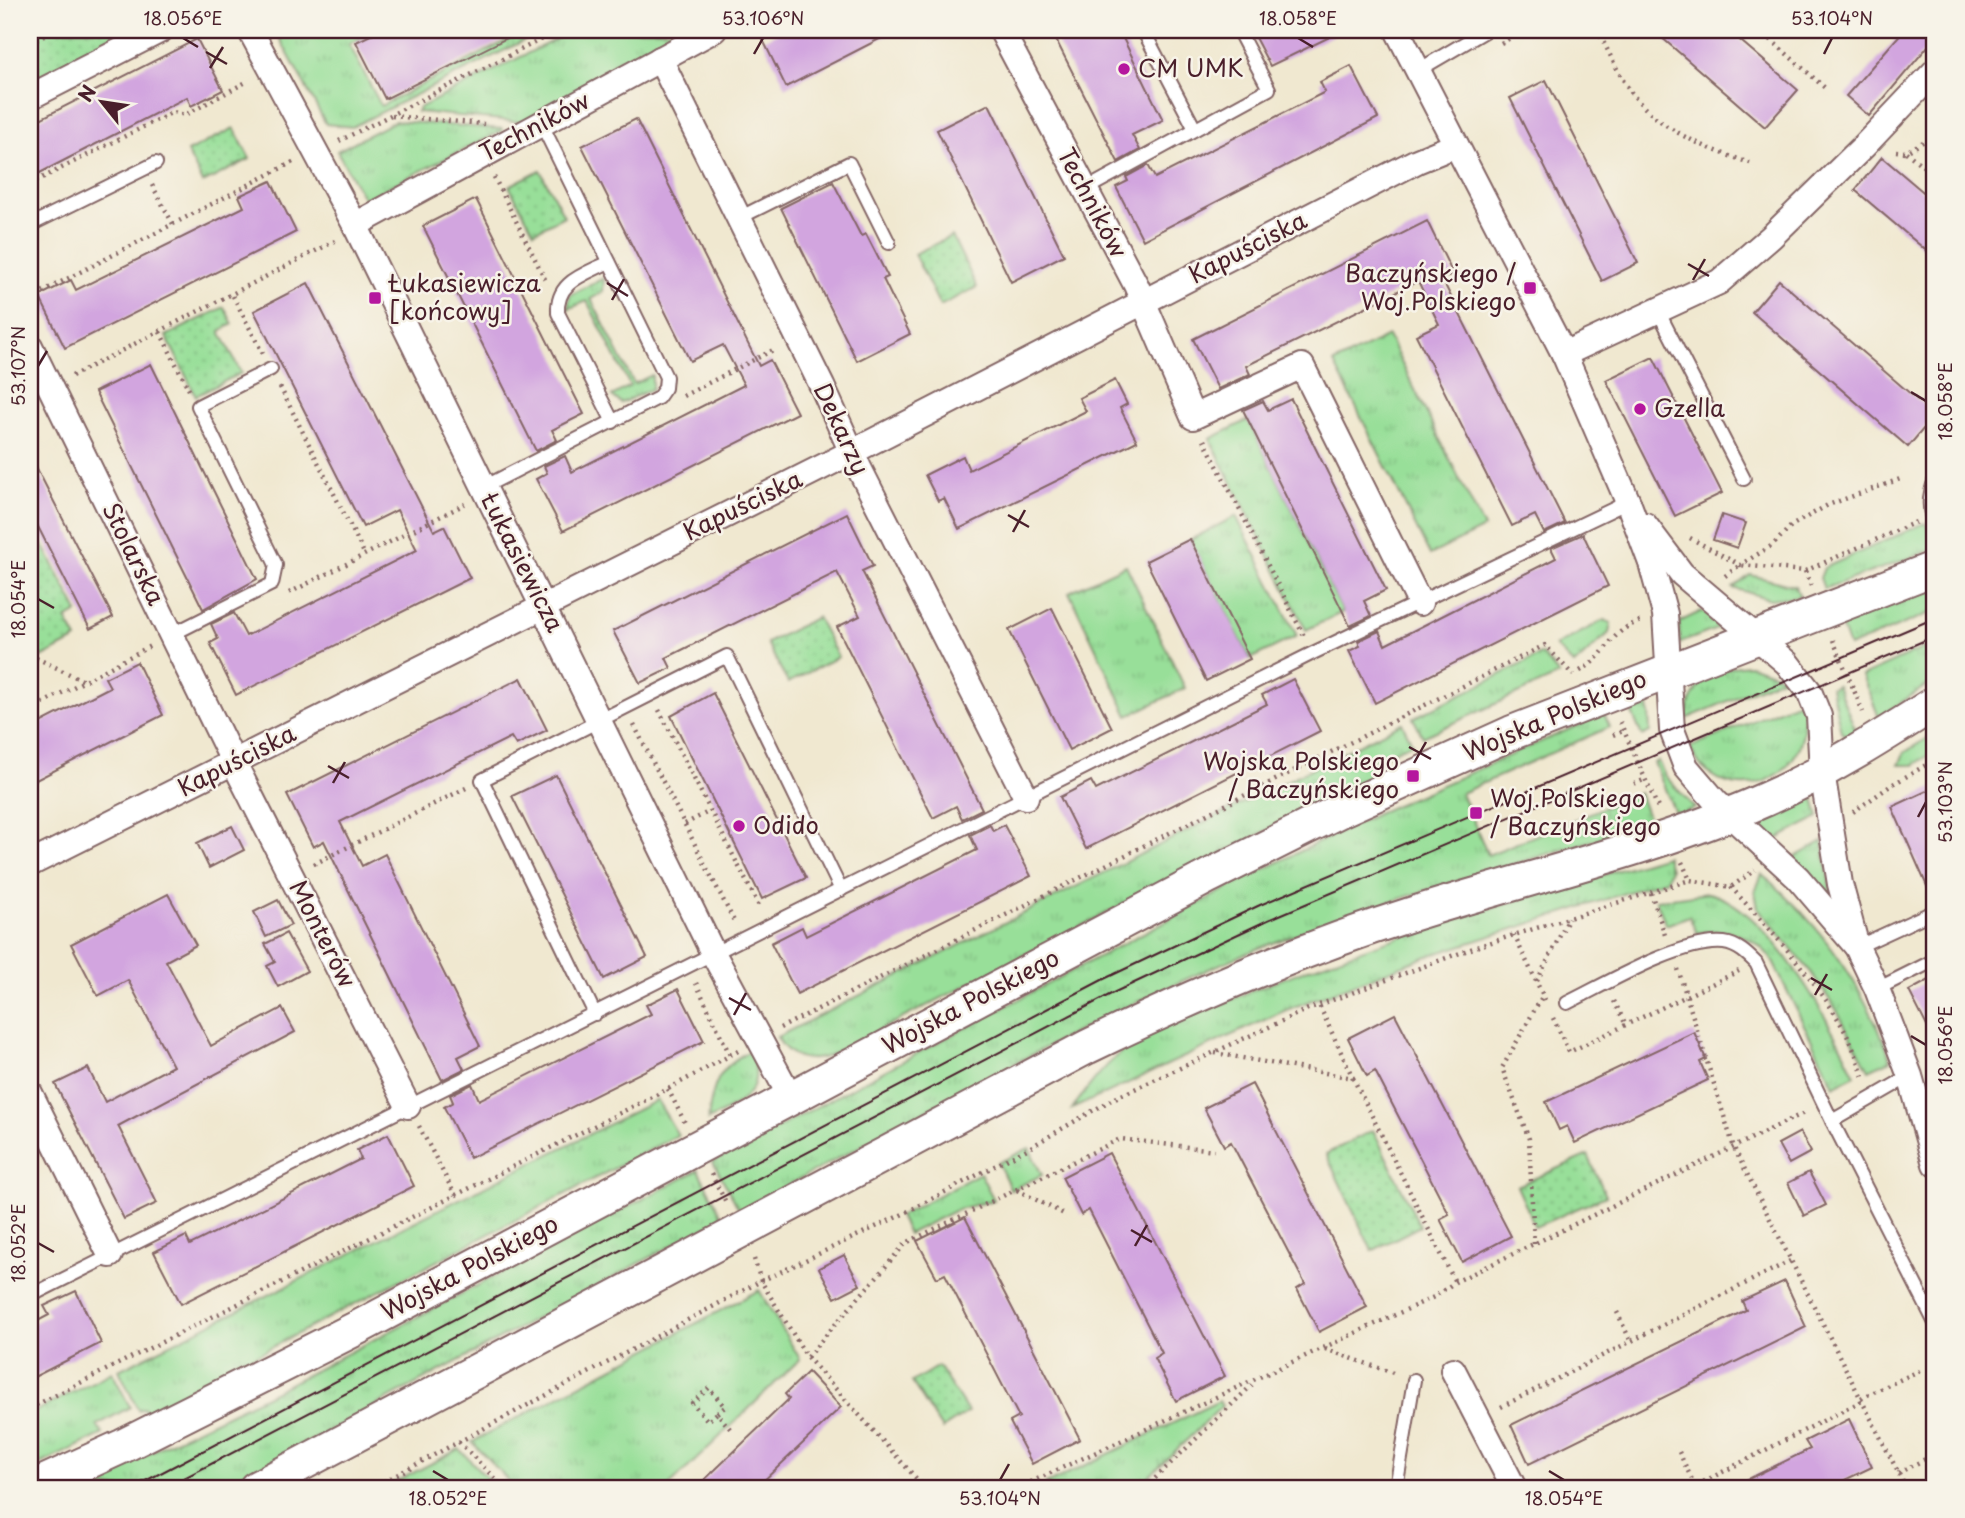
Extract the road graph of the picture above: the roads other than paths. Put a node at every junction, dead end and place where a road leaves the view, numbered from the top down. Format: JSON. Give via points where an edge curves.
{"nodes":[{"id":1,"x":161,"y":30,"type":"edge"},
{"id":2,"x":250,"y":30,"type":"edge"},
{"id":3,"x":714,"y":30,"type":"edge"},
{"id":4,"x":1001,"y":30,"type":"edge"},
{"id":5,"x":1143,"y":30,"type":"edge"},
{"id":6,"x":1238,"y":30,"type":"edge"},
{"id":7,"x":1397,"y":30,"type":"edge"},
{"id":8,"x":1488,"y":30,"type":"edge"},
{"id":9,"x":660,"y":59,"type":"junction"},
{"id":10,"x":1418,"y":71,"type":"junction"},
{"id":11,"x":1935,"y":71,"type":"edge"},
{"id":12,"x":30,"y":97,"type":"edge"},
{"id":13,"x":542,"y":125,"type":"junction"},
{"id":14,"x":1195,"y":129,"type":"junction"},
{"id":15,"x":1456,"y":145,"type":"junction"},
{"id":16,"x":150,"y":166,"type":"road end"},
{"id":17,"x":1084,"y":190,"type":"junction"},
{"id":18,"x":739,"y":218,"type":"junction"},
{"id":19,"x":30,"y":225,"type":"edge"},
{"id":20,"x":347,"y":232,"type":"junction"},
{"id":21,"x":889,"y":243,"type":"dead end"},
{"id":22,"x":609,"y":262,"type":"junction"},
{"id":23,"x":1143,"y":302,"type":"junction"},
{"id":24,"x":1658,"y":311,"type":"junction"},
{"id":25,"x":30,"y":346,"type":"edge"},
{"id":26,"x":1564,"y":354,"type":"junction"},
{"id":27,"x":271,"y":369,"type":"road end"},
{"id":28,"x":613,"y":422,"type":"junction"},
{"id":29,"x":852,"y":452,"type":"junction"},
{"id":30,"x":1744,"y":479,"type":"dead end"},
{"id":31,"x":1935,"y":480,"type":"edge"},
{"id":32,"x":476,"y":495,"type":"junction"},
{"id":33,"x":1628,"y":502,"type":"junction"},
{"id":34,"x":1933,"y":519,"type":"edge"},
{"id":35,"x":1935,"y":568,"type":"edge"},
{"id":36,"x":1420,"y":603,"type":"junction"},
{"id":37,"x":544,"y":605,"type":"junction"},
{"id":38,"x":173,"y":634,"type":"junction"},
{"id":39,"x":1754,"y":637,"type":"junction"},
{"id":40,"x":1670,"y":669,"type":"junction"},
{"id":41,"x":1935,"y":703,"type":"edge"},
{"id":42,"x":600,"y":720,"type":"junction"},
{"id":43,"x":234,"y":763,"type":"junction"},
{"id":44,"x":1822,"y":772,"type":"junction"},
{"id":45,"x":1026,"y":797,"type":"junction"},
{"id":46,"x":1729,"y":814,"type":"junction"},
{"id":47,"x":30,"y":864,"type":"edge"},
{"id":48,"x":841,"y":890,"type":"junction"},
{"id":49,"x":1935,"y":911,"type":"edge"},
{"id":50,"x":1857,"y":947,"type":"junction"},
{"id":51,"x":714,"y":955,"type":"junction"},
{"id":52,"x":1935,"y":960,"type":"edge"},
{"id":53,"x":1877,"y":989,"type":"junction"},
{"id":54,"x":1567,"y":1003,"type":"dead end"},
{"id":55,"x":595,"y":1014,"type":"junction"},
{"id":56,"x":1910,"y":1076,"type":"junction"},
{"id":57,"x":30,"y":1093,"type":"edge"},
{"id":58,"x":791,"y":1098,"type":"junction"},
{"id":59,"x":413,"y":1116,"type":"junction"},
{"id":60,"x":1832,"y":1121,"type":"junction"},
{"id":61,"x":1935,"y":1162,"type":"edge"},
{"id":62,"x":110,"y":1255,"type":"junction"},
{"id":63,"x":30,"y":1296,"type":"edge"},
{"id":64,"x":1935,"y":1323,"type":"edge"},
{"id":65,"x":1453,"y":1370,"type":"dead end"},
{"id":66,"x":1414,"y":1380,"type":"road end"},
{"id":67,"x":31,"y":1488,"type":"edge"},
{"id":68,"x":256,"y":1488,"type":"edge"},
{"id":69,"x":1396,"y":1488,"type":"edge"},
{"id":70,"x":1514,"y":1488,"type":"edge"}],
"edges":[{"from":1,"to":12,"type":"street"},
{"from":2,"to":20,"type":"street","name":"Łukasiewicza"},
{"from":3,"to":9,"type":"street","name":"Techników"},
{"from":4,"to":17,"type":"street","name":"Techników"},
{"from":5,"to":14,"type":"lane"},
{"from":6,"to":14,"type":"lane","via":[[1269,89]]},
{"from":7,"to":10,"type":"street"},
{"from":8,"to":10,"type":"lane"},
{"from":9,"to":13,"type":"street","name":"Techników"},
{"from":9,"to":18,"type":"street","name":"Dekarzy"},
{"from":10,"to":15,"type":"street"},
{"from":11,"to":24,"type":"street","via":[[1771,237],[1719,282]]},
{"from":13,"to":20,"type":"street","name":"Techników"},
{"from":13,"to":22,"type":"lane"},
{"from":14,"to":17,"type":"lane"},
{"from":15,"to":23,"type":"street","name":"Kapuściska"},
{"from":15,"to":26,"type":"street"},
{"from":16,"to":19,"type":"lane"},
{"from":17,"to":23,"type":"street","name":"Techników"},
{"from":18,"to":21,"type":"lane","via":[[849,163]]},
{"from":18,"to":29,"type":"street","name":"Dekarzy"},
{"from":20,"to":32,"type":"street","name":"Łukasiewicza"},
{"from":22,"to":28,"type":"lane","via":[[567,283],[557,301],[558,313]]},
{"from":22,"to":28,"type":"lane","via":[[666,377],[666,388],[658,398]]},
{"from":23,"to":29,"type":"street","name":"Kapuściska"},
{"from":23,"to":36,"type":"street","name":"Techników","via":[[1193,417],[1302,366]]},
{"from":24,"to":26,"type":"street"},
{"from":24,"to":30,"type":"lane"},
{"from":25,"to":38,"type":"street","name":"Stolarska"},
{"from":26,"to":33,"type":"street"},
{"from":27,"to":38,"type":"lane","via":[[198,406],[276,565],[272,584]]},
{"from":28,"to":32,"type":"lane"},
{"from":29,"to":37,"type":"street","name":"Kapuściska"},
{"from":29,"to":45,"type":"street","name":"Dekarzy"},
{"from":31,"to":34,"type":"lane","via":[[1929,494]]},
{"from":32,"to":37,"type":"street","name":"Łukasiewicza"},
{"from":33,"to":36,"type":"lane"},
{"from":33,"to":39,"type":"street","via":[[1682,573]]},
{"from":33,"to":40,"type":"street","via":[[1665,614]]},
{"from":35,"to":39,"type":"street","name":"Wojska Polskiego"},
{"from":36,"to":45,"type":"lane"},
{"from":37,"to":42,"type":"street","name":"Łukasiewicza"},
{"from":37,"to":43,"type":"street","name":"Kapuściska"},
{"from":38,"to":43,"type":"street","name":"Stolarska"},
{"from":39,"to":40,"type":"street","name":"Wojska Polskiego"},
{"from":39,"to":44,"type":"street","via":[[1787,663],[1809,691],[1819,716]]},
{"from":40,"to":46,"type":"street","via":[[1677,747],[1698,783]]},
{"from":40,"to":58,"type":"street","name":"Wojska Polskiego","via":[[1601,678]]},
{"from":41,"to":44,"type":"street"},
{"from":42,"to":48,"type":"lane","via":[[727,656]]},
{"from":42,"to":51,"type":"street","name":"Łukasiewicza"},
{"from":42,"to":55,"type":"lane","via":[[482,780]]},
{"from":43,"to":47,"type":"street","name":"Kapuściska"},
{"from":43,"to":59,"type":"street","name":"Monterów"},
{"from":44,"to":46,"type":"street"},
{"from":44,"to":50,"type":"street","via":[[1840,884]]},
{"from":45,"to":48,"type":"lane"},
{"from":46,"to":50,"type":"street","via":[[1798,878]]},
{"from":46,"to":68,"type":"street","via":[[1408,915],[1228,981],[1087,1047]]},
{"from":48,"to":51,"type":"lane"},
{"from":49,"to":50,"type":"lane"},
{"from":50,"to":53,"type":"street"},
{"from":51,"to":55,"type":"lane"},
{"from":51,"to":58,"type":"street","name":"Łukasiewicza"},
{"from":52,"to":53,"type":"lane"},
{"from":53,"to":56,"type":"street"},
{"from":54,"to":60,"type":"lane","via":[[1672,954],[1708,944],[1726,943],[1743,950],[1756,963]]},
{"from":55,"to":59,"type":"lane"},
{"from":56,"to":60,"type":"lane"},
{"from":56,"to":61,"type":"street"},
{"from":57,"to":62,"type":"street"},
{"from":58,"to":67,"type":"street","name":"Wojska Polskiego","via":[[257,1379]]},
{"from":59,"to":62,"type":"lane"},
{"from":60,"to":64,"type":"lane"},
{"from":62,"to":63,"type":"lane"},
{"from":65,"to":70,"type":"street"},
{"from":66,"to":69,"type":"lane"}]}
